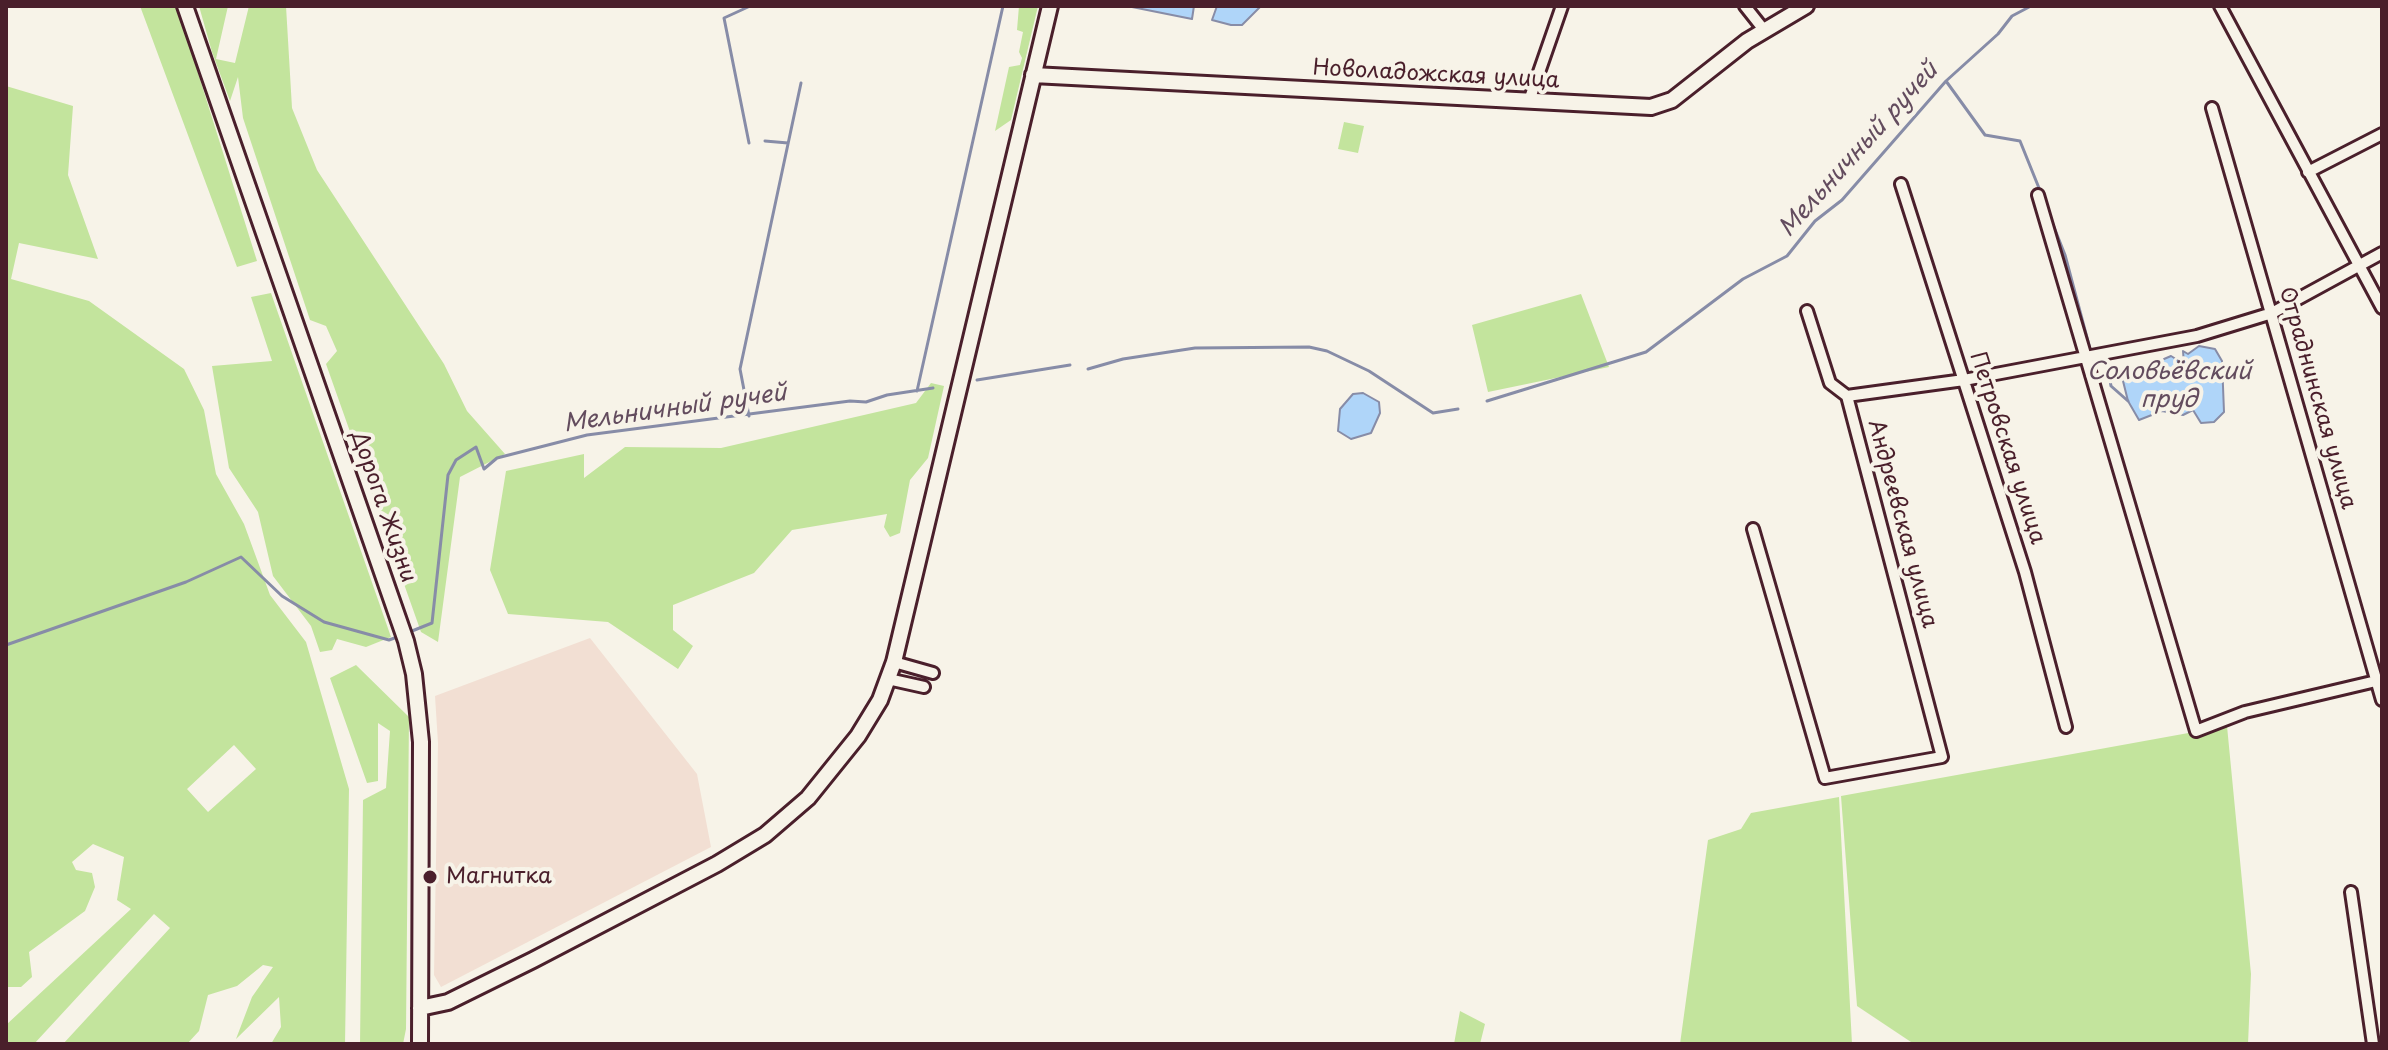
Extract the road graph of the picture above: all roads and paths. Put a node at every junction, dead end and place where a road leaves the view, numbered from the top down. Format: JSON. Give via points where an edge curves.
{"nodes":[{"id":1,"x":185,"y":6,"type":"edge"},
{"id":2,"x":1050,"y":6,"type":"edge"},
{"id":3,"x":1562,"y":6,"type":"edge"},
{"id":4,"x":1745,"y":6,"type":"edge"},
{"id":5,"x":1806,"y":6,"type":"edge"},
{"id":6,"x":2220,"y":6,"type":"edge"},
{"id":7,"x":1764,"y":30,"type":"junction"},
{"id":8,"x":1033,"y":75,"type":"junction"},
{"id":9,"x":1529,"y":101,"type":"junction"},
{"id":10,"x":2212,"y":108,"type":"dead end"},
{"id":11,"x":2382,"y":134,"type":"edge"},
{"id":12,"x":2308,"y":172,"type":"junction"},
{"id":13,"x":1901,"y":184,"type":"dead end"},
{"id":14,"x":2038,"y":195,"type":"dead end"},
{"id":15,"x":2382,"y":253,"type":"edge"},
{"id":16,"x":2359,"y":264,"type":"junction"},
{"id":17,"x":2382,"y":308,"type":"edge"},
{"id":18,"x":1807,"y":311,"type":"dead end"},
{"id":19,"x":2272,"y":313,"type":"junction"},
{"id":20,"x":2086,"y":357,"type":"junction"},
{"id":21,"x":1964,"y":380,"type":"junction"},
{"id":22,"x":1847,"y":396,"type":"junction"},
{"id":23,"x":1753,"y":529,"type":"dead end"},
{"id":24,"x":894,"y":662,"type":"junction"},
{"id":25,"x":933,"y":673,"type":"dead end"},
{"id":26,"x":888,"y":679,"type":"junction"},
{"id":27,"x":2376,"y":681,"type":"junction"},
{"id":28,"x":924,"y":687,"type":"dead end"},
{"id":29,"x":2382,"y":700,"type":"edge"},
{"id":30,"x":2066,"y":727,"type":"dead end"},
{"id":31,"x":2351,"y":892,"type":"dead end"},
{"id":32,"x":420,"y":1008,"type":"junction"},
{"id":33,"x":420,"y":1044,"type":"edge"},
{"id":34,"x":2373,"y":1044,"type":"edge"}],
"edges":[{"from":1,"to":32,"type":"main road","name":"Дорога Жизни","via":[[414,674],[421,742]]},
{"from":2,"to":8,"type":"main road"},
{"from":3,"to":9,"type":"street"},
{"from":4,"to":7,"type":"street"},
{"from":5,"to":7,"type":"main road","name":"Новоладожская улица"},
{"from":6,"to":12,"type":"street"},
{"from":7,"to":9,"type":"main road","name":"Новоладожская улица","via":[[1662,104],[1639,108]]},
{"from":8,"to":9,"type":"main road","name":"Новоладожская улица"},
{"from":8,"to":24,"type":"main road"},
{"from":10,"to":19,"type":"street","name":"Отраднинская улица"},
{"from":11,"to":12,"type":"street"},
{"from":12,"to":16,"type":"street"},
{"from":13,"to":21,"type":"street","name":"Петровская улица"},
{"from":14,"to":20,"type":"street"},
{"from":15,"to":16,"type":"street"},
{"from":16,"to":17,"type":"street"},
{"from":16,"to":19,"type":"street"},
{"from":18,"to":22,"type":"street","name":"Андреевская улица","via":[[1830,383]]},
{"from":19,"to":20,"type":"street","via":[[2197,336]]},
{"from":19,"to":27,"type":"street","name":"Отраднинская улица"},
{"from":20,"to":21,"type":"street"},
{"from":20,"to":27,"type":"street","via":[[2196,731],[2245,712]]},
{"from":21,"to":22,"type":"street"},
{"from":21,"to":30,"type":"street","name":"Петровская улица","via":[[2025,572]]},
{"from":22,"to":23,"type":"street","name":"Андреевская улица","via":[[1942,757],[1825,778]]},
{"from":24,"to":25,"type":"street"},
{"from":24,"to":26,"type":"main road"},
{"from":26,"to":28,"type":"street"},
{"from":26,"to":32,"type":"main road","via":[[833,770],[765,835],[541,956],[448,1002]]},
{"from":27,"to":29,"type":"street","name":"Отраднинская улица"},
{"from":31,"to":34,"type":"street"},
{"from":32,"to":33,"type":"main road","name":"Дорога Жизни"}]}
